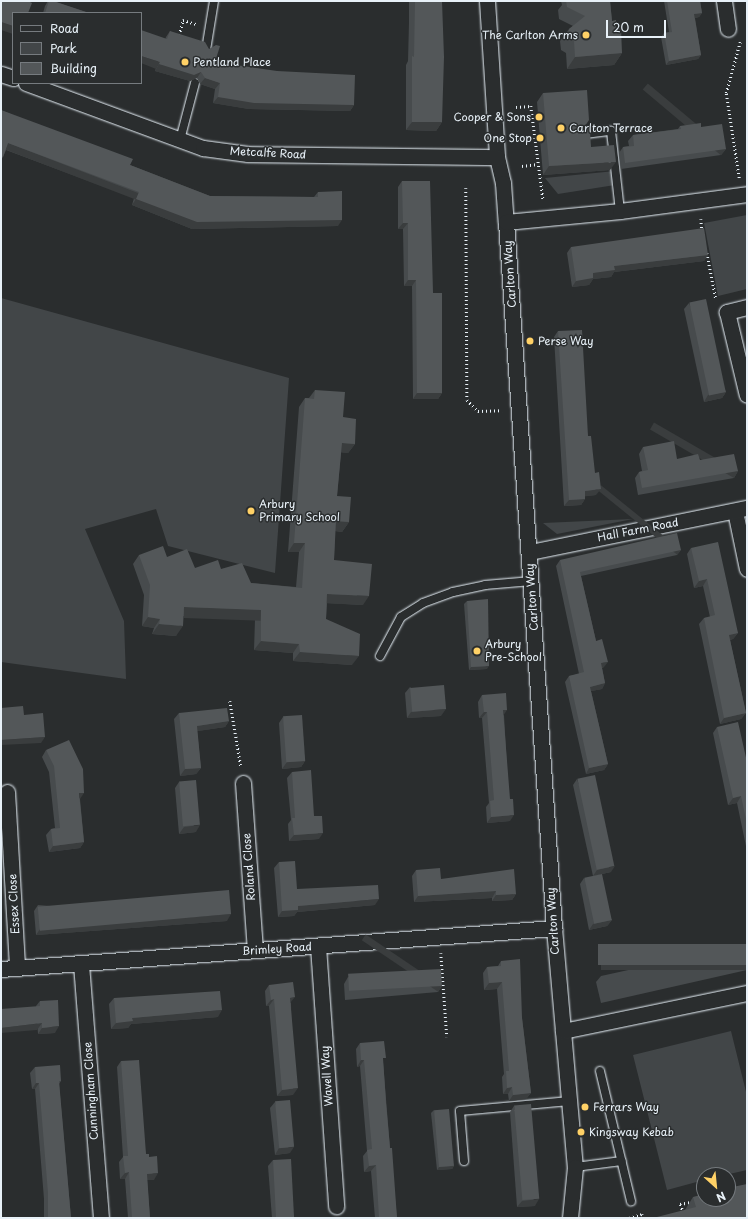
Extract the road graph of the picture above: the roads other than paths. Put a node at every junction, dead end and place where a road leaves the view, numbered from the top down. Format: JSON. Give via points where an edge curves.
{"nodes":[{"id":1,"x":214,"y":1,"type":"edge"},
{"id":2,"x":487,"y":1,"type":"edge"},
{"id":3,"x":724,"y":1,"type":"edge"},
{"id":4,"x":728,"y":29,"type":"dead end"},
{"id":5,"x":206,"y":50,"type":"edge"},
{"id":6,"x":1,"y":74,"type":"edge"},
{"id":7,"x":12,"y":78,"type":"edge"},
{"id":8,"x":195,"y":83,"type":"edge"},
{"id":9,"x":29,"y":84,"type":"edge"},
{"id":10,"x":585,"y":134,"type":"edge"},
{"id":11,"x":180,"y":140,"type":"junction"},
{"id":12,"x":497,"y":158,"type":"junction"},
{"id":13,"x":744,"y":194,"type":"edge"},
{"id":14,"x":620,"y":211,"type":"junction"},
{"id":15,"x":506,"y":222,"type":"junction"},
{"id":16,"x":747,"y":307,"type":"edge"},
{"id":17,"x":747,"y":395,"type":"edge"},
{"id":18,"x":741,"y":510,"type":"edge"},
{"id":19,"x":530,"y":552,"type":"junction"},
{"id":20,"x":747,"y":569,"type":"edge"},
{"id":21,"x":532,"y":581,"type":"junction"},
{"id":22,"x":380,"y":656,"type":"dead end"},
{"id":23,"x":243,"y":783,"type":"road end"},
{"id":24,"x":7,"y":792,"type":"dead end"},
{"id":25,"x":554,"y":928,"type":"junction"},
{"id":26,"x":318,"y":946,"type":"junction"},
{"id":27,"x":255,"y":950,"type":"junction"},
{"id":28,"x":81,"y":964,"type":"junction"},
{"id":29,"x":17,"y":968,"type":"junction"},
{"id":30,"x":1,"y":969,"type":"edge"},
{"id":31,"x":747,"y":993,"type":"edge"},
{"id":32,"x":563,"y":1031,"type":"junction"},
{"id":33,"x":600,"y":1070,"type":"dead end"},
{"id":34,"x":570,"y":1101,"type":"junction"},
{"id":35,"x":464,"y":1161,"type":"dead end"},
{"id":36,"x":622,"y":1161,"type":"junction"},
{"id":37,"x":575,"y":1167,"type":"junction"},
{"id":38,"x":631,"y":1201,"type":"dead end"},
{"id":39,"x":336,"y":1206,"type":"dead end"},
{"id":40,"x":101,"y":1218,"type":"edge"},
{"id":41,"x":570,"y":1218,"type":"edge"}],
"edges":[{"from":1,"to":5,"type":"lane"},
{"from":2,"to":12,"type":"street","name":"Carlton Way"},
{"from":3,"to":4,"type":"street"},
{"from":6,"to":7,"type":"street"},
{"from":8,"to":11,"type":"lane"},
{"from":9,"to":11,"type":"street","name":"Metcalfe Road"},
{"from":10,"to":14,"type":"lane","via":[[610,131]]},
{"from":11,"to":12,"type":"street","name":"Metcalfe Road","via":[[203,148],[248,154]]},
{"from":12,"to":15,"type":"street","name":"Carlton Way","via":[[503,183]]},
{"from":13,"to":14,"type":"street"},
{"from":14,"to":15,"type":"street"},
{"from":15,"to":19,"type":"street","name":"Carlton Way"},
{"from":16,"to":17,"type":"street","via":[[727,312]]},
{"from":18,"to":19,"type":"street","name":"Hall Farm Road"},
{"from":18,"to":20,"type":"street"},
{"from":19,"to":21,"type":"street","name":"Carlton Way"},
{"from":21,"to":22,"type":"lane","via":[[485,585],[453,592],[423,603],[401,617]]},
{"from":21,"to":25,"type":"street","name":"Carlton Way"},
{"from":23,"to":27,"type":"street","name":"Roland Close"},
{"from":24,"to":29,"type":"street","name":"Essex Close"},
{"from":25,"to":26,"type":"street","name":"Brimley Road"},
{"from":25,"to":32,"type":"street","name":"Carlton Way"},
{"from":26,"to":27,"type":"street","name":"Brimley Road"},
{"from":26,"to":39,"type":"street","name":"Wavell Way"},
{"from":27,"to":28,"type":"street","name":"Brimley Road"},
{"from":28,"to":29,"type":"street","name":"Brimley Road"},
{"from":28,"to":40,"type":"street","name":"Cunningham Close"},
{"from":29,"to":30,"type":"street","name":"Brimley Road"},
{"from":31,"to":32,"type":"street"},
{"from":32,"to":34,"type":"street","name":"Carlton Way"},
{"from":33,"to":36,"type":"lane"},
{"from":34,"to":35,"type":"lane","via":[[460,1111]]},
{"from":34,"to":37,"type":"street","name":"Carlton Way"},
{"from":36,"to":37,"type":"lane"},
{"from":36,"to":38,"type":"lane"},
{"from":37,"to":41,"type":"street","name":"Carlton Way"}]}
